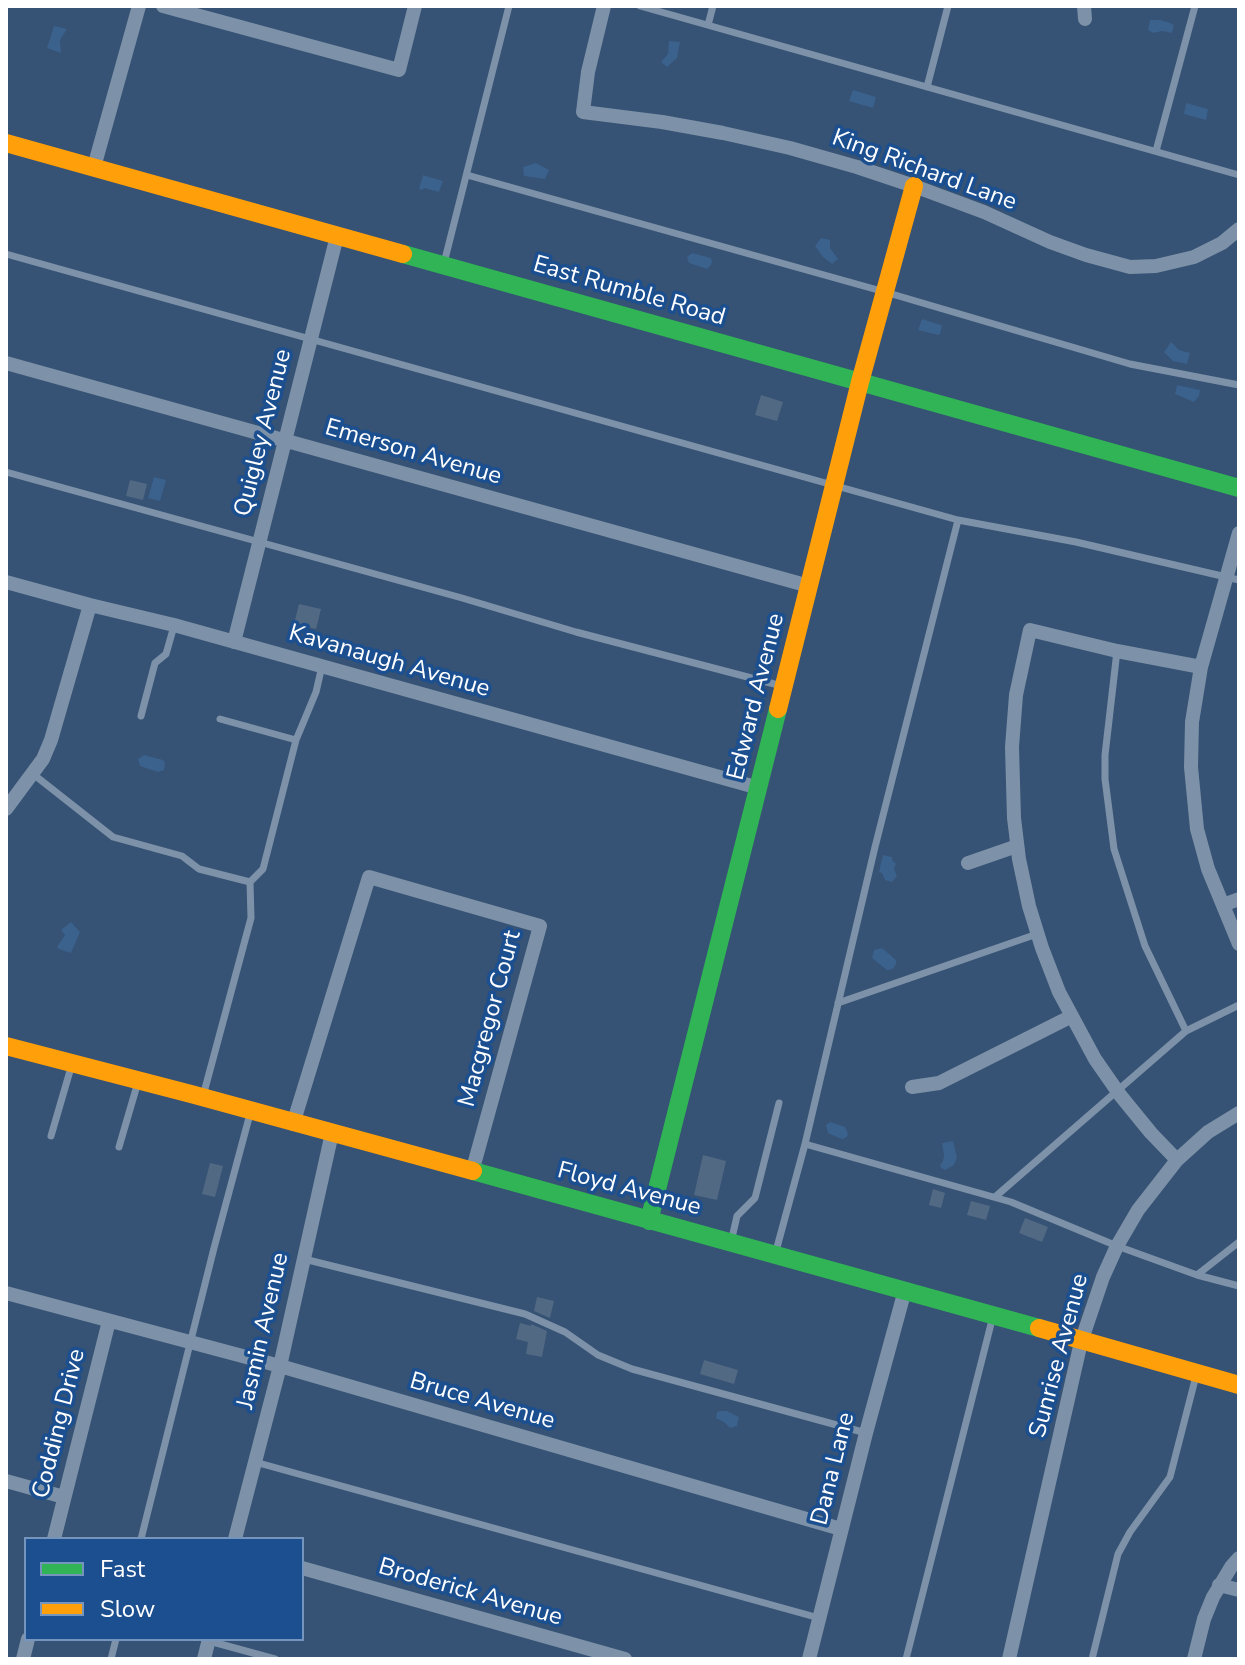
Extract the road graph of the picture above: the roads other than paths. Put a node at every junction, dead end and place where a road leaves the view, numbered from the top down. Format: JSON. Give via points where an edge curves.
{"nodes":[{"id":1,"x":139,"y":6,"type":"edge"},
{"id":2,"x":163,"y":6,"type":"edge"},
{"id":3,"x":415,"y":6,"type":"edge"},
{"id":4,"x":509,"y":6,"type":"edge"},
{"id":5,"x":604,"y":6,"type":"edge"},
{"id":6,"x":640,"y":6,"type":"edge"},
{"id":7,"x":713,"y":6,"type":"edge"},
{"id":8,"x":948,"y":6,"type":"edge"},
{"id":9,"x":1195,"y":6,"type":"edge"},
{"id":10,"x":708,"y":25,"type":"junction"},
{"id":11,"x":927,"y":87,"type":"junction"},
{"id":12,"x":6,"y":143,"type":"edge"},
{"id":13,"x":1156,"y":151,"type":"junction"},
{"id":14,"x":94,"y":167,"type":"junction"},
{"id":15,"x":467,"y":175,"type":"junction"},
{"id":16,"x":1239,"y":175,"type":"edge"},
{"id":17,"x":914,"y":186,"type":"junction"},
{"id":18,"x":1239,"y":229,"type":"edge"},
{"id":19,"x":337,"y":236,"type":"junction"},
{"id":20,"x":6,"y":254,"type":"edge"},
{"id":21,"x":444,"y":265,"type":"junction"},
{"id":22,"x":885,"y":292,"type":"junction"},
{"id":23,"x":311,"y":339,"type":"junction"},
{"id":24,"x":6,"y":363,"type":"edge"},
{"id":25,"x":860,"y":382,"type":"junction"},
{"id":26,"x":1239,"y":385,"type":"edge"},
{"id":27,"x":285,"y":440,"type":"junction"},
{"id":28,"x":6,"y":472,"type":"edge"},
{"id":29,"x":834,"y":485,"type":"junction"},
{"id":30,"x":1239,"y":488,"type":"edge"},
{"id":31,"x":958,"y":520,"type":"junction"},
{"id":32,"x":1239,"y":533,"type":"edge"},
{"id":33,"x":259,"y":542,"type":"junction"},
{"id":34,"x":1233,"y":578,"type":"edge"},
{"id":35,"x":6,"y":582,"type":"edge"},
{"id":36,"x":809,"y":586,"type":"junction"},
{"id":37,"x":90,"y":605,"type":"junction"},
{"id":38,"x":174,"y":625,"type":"junction"},
{"id":39,"x":234,"y":642,"type":"junction"},
{"id":40,"x":1117,"y":651,"type":"junction"},
{"id":41,"x":322,"y":666,"type":"junction"},
{"id":42,"x":1201,"y":667,"type":"junction"},
{"id":43,"x":784,"y":687,"type":"junction"},
{"id":44,"x":141,"y":716,"type":"dead end"},
{"id":45,"x":220,"y":719,"type":"dead end"},
{"id":46,"x":296,"y":740,"type":"junction"},
{"id":47,"x":33,"y":774,"type":"junction"},
{"id":48,"x":759,"y":788,"type":"junction"},
{"id":49,"x":6,"y":809,"type":"edge"},
{"id":50,"x":1017,"y":846,"type":"junction"},
{"id":51,"x":968,"y":863,"type":"dead end"},
{"id":52,"x":250,"y":882,"type":"junction"},
{"id":53,"x":1239,"y":899,"type":"edge"},
{"id":54,"x":1223,"y":905,"type":"junction"},
{"id":55,"x":1037,"y":934,"type":"junction"},
{"id":56,"x":1239,"y":944,"type":"edge"},
{"id":57,"x":838,"y":1003,"type":"junction"},
{"id":58,"x":1239,"y":1005,"type":"edge"},
{"id":59,"x":1072,"y":1016,"type":"junction"},
{"id":60,"x":1186,"y":1031,"type":"junction"},
{"id":61,"x":6,"y":1046,"type":"edge"},
{"id":62,"x":73,"y":1062,"type":"junction"},
{"id":63,"x":138,"y":1080,"type":"junction"},
{"id":64,"x":912,"y":1087,"type":"dead end"},
{"id":65,"x":1117,"y":1090,"type":"junction"},
{"id":66,"x":203,"y":1098,"type":"junction"},
{"id":67,"x":779,"y":1103,"type":"dead end"},
{"id":68,"x":251,"y":1111,"type":"junction"},
{"id":69,"x":1239,"y":1113,"type":"edge"},
{"id":70,"x":293,"y":1124,"type":"junction"},
{"id":71,"x":332,"y":1133,"type":"junction"},
{"id":72,"x":51,"y":1136,"type":"dead end"},
{"id":73,"x":805,"y":1144,"type":"junction"},
{"id":74,"x":119,"y":1147,"type":"dead end"},
{"id":75,"x":1177,"y":1160,"type":"junction"},
{"id":76,"x":472,"y":1172,"type":"junction"},
{"id":77,"x":995,"y":1197,"type":"junction"},
{"id":78,"x":649,"y":1221,"type":"junction"},
{"id":79,"x":1239,"y":1242,"type":"edge"},
{"id":80,"x":731,"y":1243,"type":"junction"},
{"id":81,"x":1117,"y":1246,"type":"junction"},
{"id":82,"x":775,"y":1255,"type":"junction"},
{"id":83,"x":304,"y":1259,"type":"junction"},
{"id":84,"x":1197,"y":1275,"type":"junction"},
{"id":85,"x":1239,"y":1286,"type":"edge"},
{"id":86,"x":905,"y":1290,"type":"junction"},
{"id":87,"x":6,"y":1293,"type":"edge"},
{"id":88,"x":993,"y":1315,"type":"junction"},
{"id":89,"x":109,"y":1321,"type":"junction"},
{"id":90,"x":191,"y":1342,"type":"junction"},
{"id":91,"x":1081,"y":1342,"type":"junction"},
{"id":92,"x":280,"y":1366,"type":"junction"},
{"id":93,"x":1196,"y":1374,"type":"junction"},
{"id":94,"x":1239,"y":1385,"type":"edge"},
{"id":95,"x":866,"y":1433,"type":"junction"},
{"id":96,"x":255,"y":1462,"type":"junction"},
{"id":97,"x":6,"y":1481,"type":"edge"},
{"id":98,"x":64,"y":1497,"type":"junction"},
{"id":99,"x":841,"y":1529,"type":"junction"},
{"id":100,"x":54,"y":1537,"type":"edge"},
{"id":101,"x":142,"y":1537,"type":"edge"},
{"id":102,"x":236,"y":1537,"type":"edge"},
{"id":103,"x":1239,"y":1558,"type":"edge"},
{"id":104,"x":304,"y":1569,"type":"edge"},
{"id":105,"x":1219,"y":1585,"type":"junction"},
{"id":106,"x":1239,"y":1590,"type":"edge"},
{"id":107,"x":819,"y":1618,"type":"junction"},
{"id":108,"x":212,"y":1641,"type":"edge"},
{"id":109,"x":275,"y":1659,"type":"edge"},
{"id":110,"x":625,"y":1659,"type":"edge"},
{"id":111,"x":809,"y":1659,"type":"edge"},
{"id":112,"x":906,"y":1659,"type":"edge"},
{"id":113,"x":1009,"y":1659,"type":"edge"},
{"id":114,"x":1092,"y":1659,"type":"edge"},
{"id":115,"x":1194,"y":1659,"type":"edge"}],
"edges":[{"from":1,"to":14,"type":"street"},
{"from":2,"to":3,"type":"street","via":[[399,70]]},
{"from":4,"to":15,"type":"lane"},
{"from":5,"to":17,"type":"street","name":"King Richard Lane","via":[[583,112],[723,133]]},
{"from":6,"to":10,"type":"lane"},
{"from":7,"to":10,"type":"lane"},
{"from":8,"to":11,"type":"lane"},
{"from":9,"to":13,"type":"lane"},
{"from":10,"to":11,"type":"lane"},
{"from":11,"to":13,"type":"lane"},
{"from":12,"to":14,"type":"street","name":"East Rumble Road"},
{"from":13,"to":16,"type":"lane"},
{"from":14,"to":19,"type":"street","name":"East Rumble Road"},
{"from":15,"to":21,"type":"lane"},
{"from":15,"to":22,"type":"lane"},
{"from":17,"to":18,"type":"street","name":"King Richard Lane","via":[[1050,242],[1130,267],[1194,257]]},
{"from":17,"to":22,"type":"street","name":"Edward Avenue"},
{"from":19,"to":21,"type":"street","name":"East Rumble Road"},
{"from":19,"to":23,"type":"street","name":"Quigley Avenue"},
{"from":20,"to":23,"type":"lane"},
{"from":21,"to":25,"type":"street","name":"East Rumble Road"},
{"from":22,"to":25,"type":"street","name":"Edward Avenue"},
{"from":22,"to":26,"type":"lane","via":[[1130,364]]},
{"from":23,"to":27,"type":"street","name":"Quigley Avenue"},
{"from":23,"to":29,"type":"lane"},
{"from":24,"to":27,"type":"street","name":"Emerson Avenue"},
{"from":25,"to":29,"type":"street","name":"Edward Avenue"},
{"from":25,"to":30,"type":"street","name":"East Rumble Road"},
{"from":27,"to":33,"type":"street","name":"Quigley Avenue"},
{"from":27,"to":36,"type":"street","name":"Emerson Avenue"},
{"from":28,"to":33,"type":"lane"},
{"from":29,"to":31,"type":"lane"},
{"from":29,"to":36,"type":"street","name":"Edward Avenue"},
{"from":31,"to":34,"type":"lane"},
{"from":31,"to":57,"type":"lane"},
{"from":32,"to":34,"type":"street"},
{"from":33,"to":39,"type":"street","name":"Quigley Avenue"},
{"from":33,"to":43,"type":"lane"},
{"from":34,"to":42,"type":"street"},
{"from":35,"to":37,"type":"street","name":"Kavanaugh Avenue"},
{"from":36,"to":43,"type":"street","name":"Edward Avenue"},
{"from":37,"to":38,"type":"street","name":"Kavanaugh Avenue"},
{"from":37,"to":47,"type":"street","via":[[51,740]]},
{"from":38,"to":39,"type":"street","name":"Kavanaugh Avenue"},
{"from":38,"to":44,"type":"lane","via":[[166,654],[155,663]]},
{"from":39,"to":41,"type":"street","name":"Kavanaugh Avenue"},
{"from":40,"to":42,"type":"street"},
{"from":40,"to":50,"type":"street","via":[[1030,630],[1012,747]]},
{"from":40,"to":60,"type":"lane","via":[[1105,755],[1114,849],[1145,946]]},
{"from":41,"to":46,"type":"lane"},
{"from":41,"to":48,"type":"street","name":"Kavanaugh Avenue"},
{"from":42,"to":54,"type":"street","via":[[1191,767],[1197,829]]},
{"from":43,"to":48,"type":"street","name":"Edward Avenue"},
{"from":45,"to":46,"type":"lane"},
{"from":46,"to":52,"type":"lane","via":[[263,869]]},
{"from":47,"to":49,"type":"street"},
{"from":47,"to":52,"type":"lane","via":[[113,837]]},
{"from":48,"to":78,"type":"street","name":"Edward Avenue"},
{"from":50,"to":51,"type":"street"},
{"from":50,"to":55,"type":"street"},
{"from":52,"to":66,"type":"lane","via":[[251,918]]},
{"from":53,"to":54,"type":"street"},
{"from":54,"to":56,"type":"street"},
{"from":55,"to":57,"type":"lane"},
{"from":55,"to":59,"type":"street"},
{"from":57,"to":73,"type":"lane"},
{"from":58,"to":60,"type":"lane"},
{"from":59,"to":64,"type":"street","via":[[939,1083]]},
{"from":59,"to":65,"type":"street"},
{"from":60,"to":65,"type":"lane"},
{"from":61,"to":62,"type":"street","name":"Floyd Avenue"},
{"from":62,"to":63,"type":"street","name":"Floyd Avenue"},
{"from":62,"to":72,"type":"lane"},
{"from":63,"to":66,"type":"street","name":"Floyd Avenue"},
{"from":63,"to":74,"type":"lane"},
{"from":65,"to":75,"type":"street"},
{"from":65,"to":77,"type":"lane"},
{"from":66,"to":68,"type":"street","name":"Floyd Avenue"},
{"from":67,"to":80,"type":"lane","via":[[755,1198],[737,1216]]},
{"from":68,"to":70,"type":"street","name":"Floyd Avenue"},
{"from":68,"to":90,"type":"lane"},
{"from":69,"to":75,"type":"street","name":"Sunrise Avenue"},
{"from":70,"to":71,"type":"street","name":"Floyd Avenue"},
{"from":70,"to":76,"type":"street","name":"Macgregor Court","via":[[369,877],[540,926]]},
{"from":71,"to":76,"type":"street","name":"Floyd Avenue"},
{"from":71,"to":83,"type":"street","name":"Jasmin Avenue"},
{"from":73,"to":77,"type":"lane"},
{"from":73,"to":82,"type":"lane"},
{"from":75,"to":81,"type":"street","name":"Sunrise Avenue"},
{"from":76,"to":78,"type":"street","name":"Floyd Avenue"},
{"from":77,"to":81,"type":"lane"},
{"from":78,"to":80,"type":"street","name":"Floyd Avenue"},
{"from":79,"to":84,"type":"lane"},
{"from":80,"to":82,"type":"street","name":"Floyd Avenue"},
{"from":81,"to":84,"type":"lane"},
{"from":81,"to":91,"type":"street","name":"Sunrise Avenue"},
{"from":82,"to":86,"type":"street","name":"Floyd Avenue"},
{"from":83,"to":92,"type":"street","name":"Jasmin Avenue"},
{"from":83,"to":95,"type":"lane","via":[[525,1314],[632,1369]]},
{"from":84,"to":85,"type":"lane"},
{"from":86,"to":88,"type":"street","name":"Floyd Avenue"},
{"from":86,"to":95,"type":"street","name":"Dana Lane"},
{"from":87,"to":89,"type":"street","name":"Bruce Avenue"},
{"from":88,"to":91,"type":"street","name":"Floyd Avenue"},
{"from":88,"to":112,"type":"lane"},
{"from":89,"to":90,"type":"street","name":"Bruce Avenue"},
{"from":89,"to":98,"type":"street","name":"Codding Drive"},
{"from":90,"to":92,"type":"street","name":"Bruce Avenue"},
{"from":90,"to":101,"type":"lane"},
{"from":91,"to":93,"type":"street","name":"Floyd Avenue"},
{"from":91,"to":113,"type":"street","name":"Sunrise Avenue"},
{"from":92,"to":96,"type":"street","name":"Jasmin Avenue"},
{"from":92,"to":99,"type":"street","name":"Bruce Avenue"},
{"from":93,"to":94,"type":"street","name":"Floyd Avenue"},
{"from":93,"to":114,"type":"lane","via":[[1170,1477],[1118,1554]]},
{"from":95,"to":99,"type":"street","name":"Dana Lane"},
{"from":96,"to":102,"type":"street","name":"Jasmin Avenue"},
{"from":96,"to":107,"type":"lane"},
{"from":97,"to":98,"type":"street"},
{"from":98,"to":100,"type":"street","name":"Codding Drive"},
{"from":99,"to":107,"type":"street","name":"Dana Lane"},
{"from":103,"to":105,"type":"street"},
{"from":104,"to":110,"type":"street","name":"Broderick Avenue"},
{"from":105,"to":106,"type":"street"},
{"from":105,"to":115,"type":"street"},
{"from":107,"to":111,"type":"street","name":"Dana Lane"},
{"from":108,"to":109,"type":"lane"}]}
